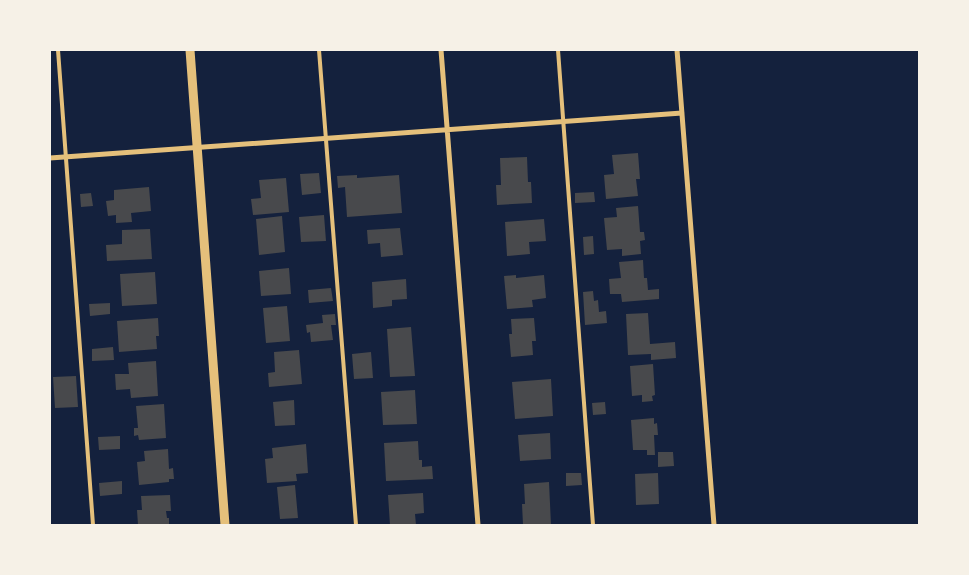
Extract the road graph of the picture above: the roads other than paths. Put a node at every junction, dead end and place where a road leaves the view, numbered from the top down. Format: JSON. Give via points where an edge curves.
{"nodes":[{"id":1,"x":58,"y":50,"type":"edge"},
{"id":2,"x":190,"y":50,"type":"edge"},
{"id":3,"x":319,"y":50,"type":"edge"},
{"id":4,"x":441,"y":50,"type":"edge"},
{"id":5,"x":558,"y":50,"type":"edge"},
{"id":6,"x":677,"y":50,"type":"edge"},
{"id":7,"x":682,"y":113,"type":"junction"},
{"id":8,"x":564,"y":121,"type":"junction"},
{"id":9,"x":447,"y":130,"type":"junction"},
{"id":10,"x":326,"y":138,"type":"junction"},
{"id":11,"x":198,"y":147,"type":"junction"},
{"id":12,"x":66,"y":157,"type":"junction"},
{"id":13,"x":50,"y":158,"type":"edge"},
{"id":14,"x":93,"y":525,"type":"edge"},
{"id":15,"x":225,"y":525,"type":"edge"},
{"id":16,"x":356,"y":525,"type":"edge"},
{"id":17,"x":478,"y":525,"type":"edge"},
{"id":18,"x":593,"y":525,"type":"edge"},
{"id":19,"x":714,"y":525,"type":"edge"}],
"edges":[{"from":1,"to":12,"type":"lane"},
{"from":2,"to":11,"type":"street"},
{"from":3,"to":10,"type":"lane"},
{"from":4,"to":9,"type":"street"},
{"from":5,"to":8,"type":"lane"},
{"from":6,"to":7,"type":"street"},
{"from":7,"to":8,"type":"street"},
{"from":7,"to":19,"type":"street"},
{"from":8,"to":9,"type":"street"},
{"from":8,"to":18,"type":"lane"},
{"from":9,"to":10,"type":"street"},
{"from":9,"to":17,"type":"street"},
{"from":10,"to":11,"type":"street"},
{"from":10,"to":16,"type":"lane"},
{"from":11,"to":12,"type":"street"},
{"from":11,"to":15,"type":"street"},
{"from":12,"to":13,"type":"street"},
{"from":12,"to":14,"type":"lane"}]}
